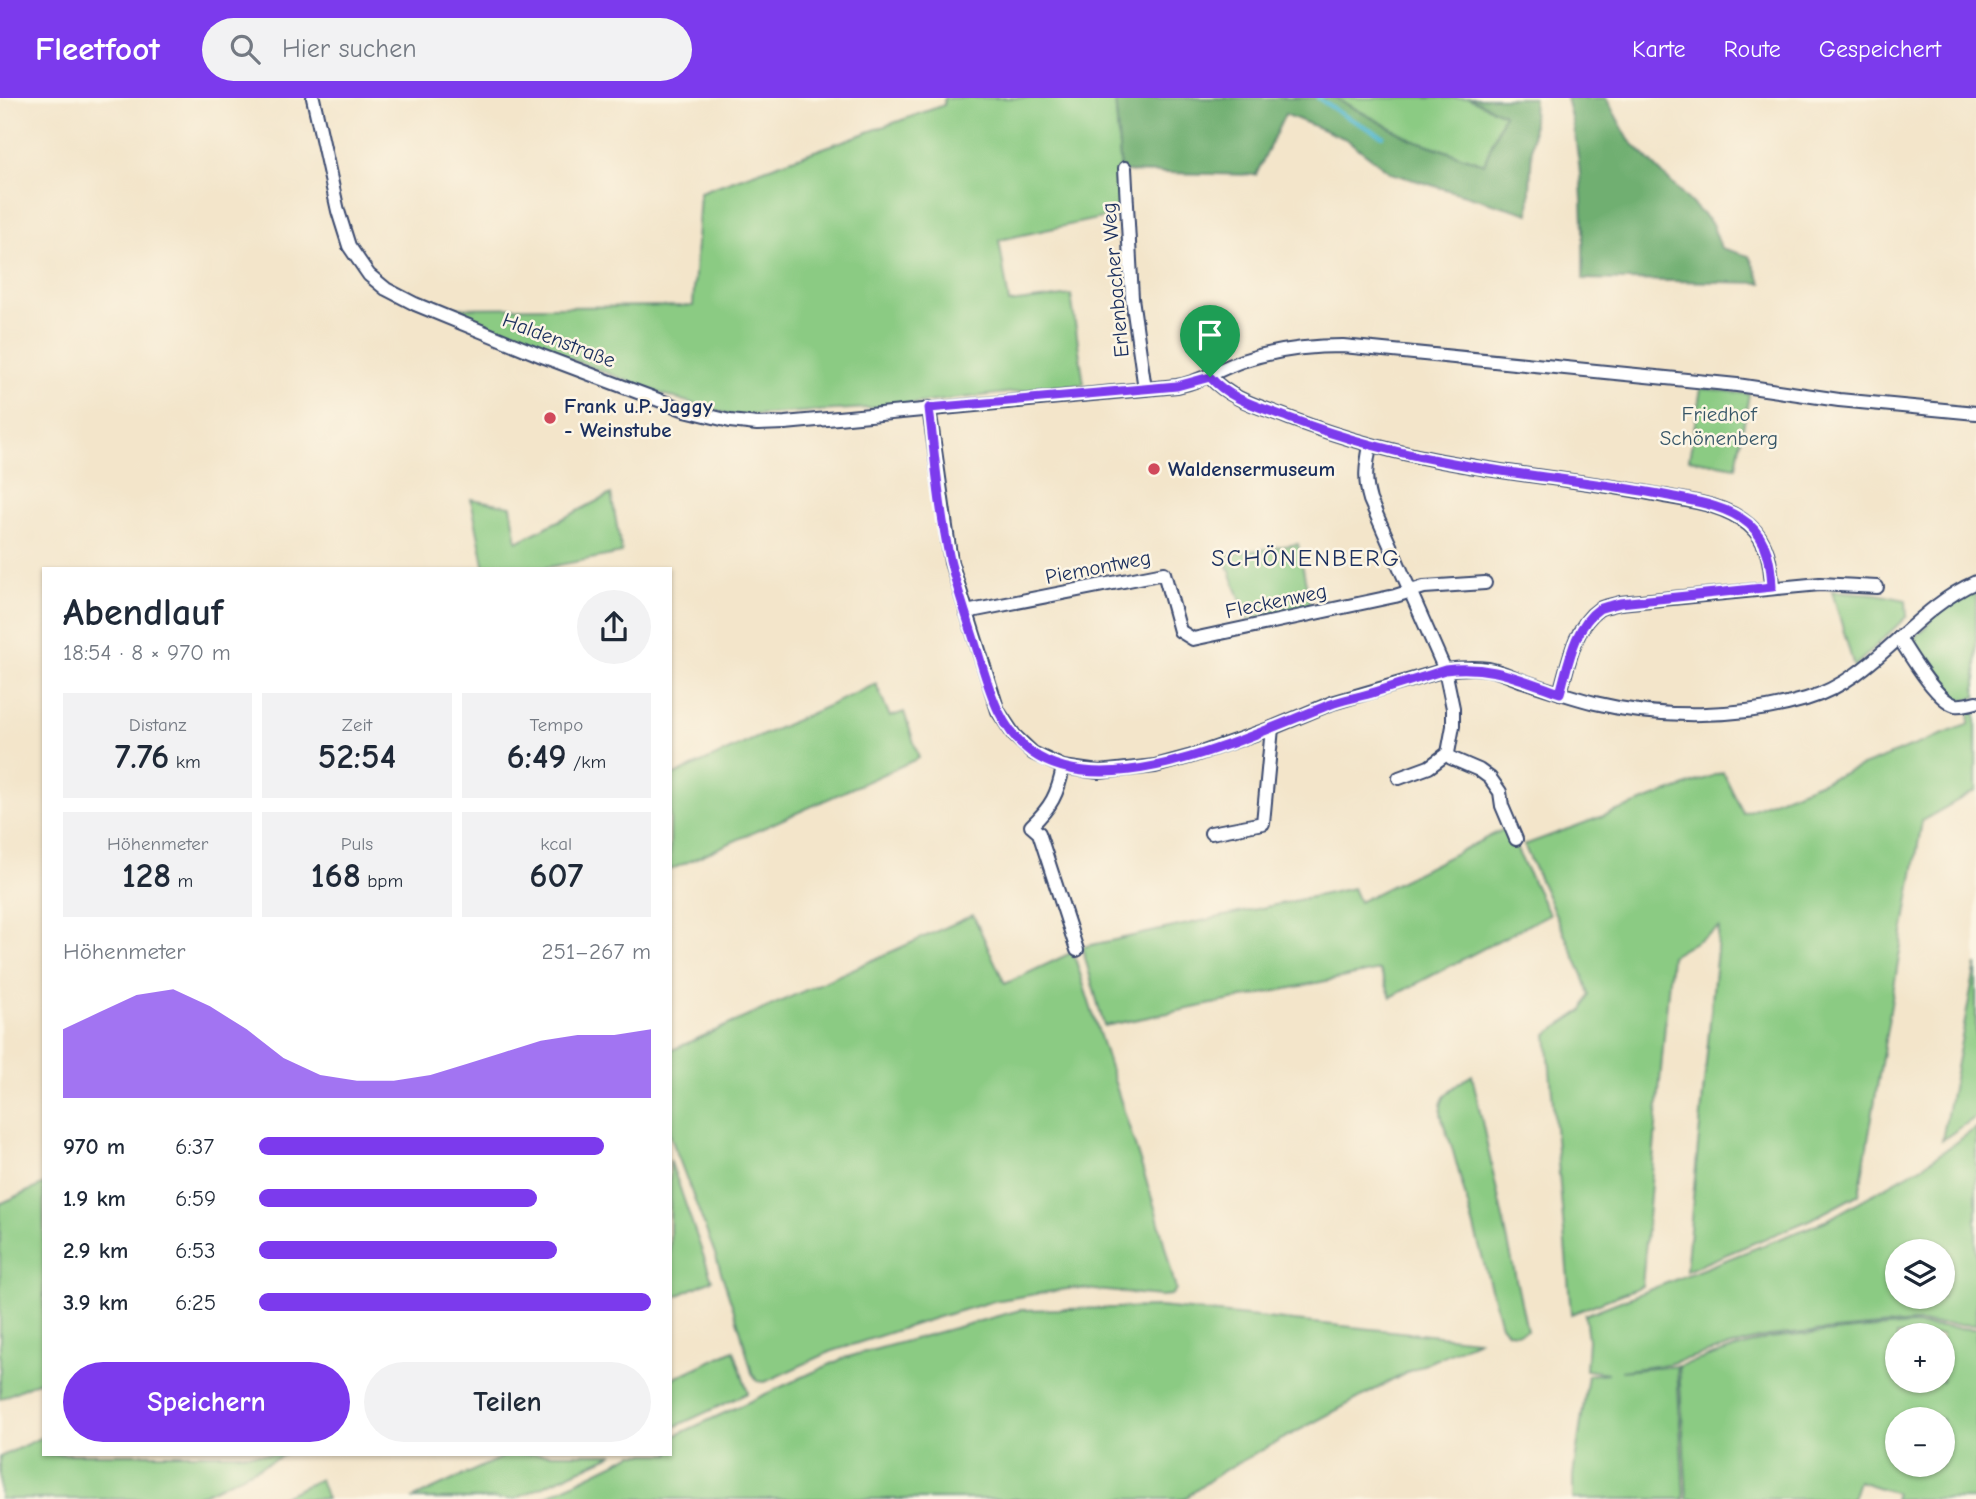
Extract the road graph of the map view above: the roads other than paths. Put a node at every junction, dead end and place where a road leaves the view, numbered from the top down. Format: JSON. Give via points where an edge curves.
{"nodes":[{"id":1,"x":313,"y":98,"type":"edge"},
{"id":2,"x":1125,"y":168,"type":"dead end"},
{"id":3,"x":1210,"y":377,"type":"junction"},
{"id":4,"x":1145,"y":389,"type":"junction"},
{"id":5,"x":929,"y":408,"type":"junction"},
{"id":6,"x":1976,"y":413,"type":"edge"},
{"id":7,"x":1370,"y":446,"type":"junction"},
{"id":8,"x":1976,"y":582,"type":"edge"},
{"id":9,"x":1485,"y":583,"type":"dead end"},
{"id":10,"x":1772,"y":587,"type":"junction"},
{"id":11,"x":1877,"y":587,"type":"dead end"},
{"id":12,"x":1408,"y":590,"type":"junction"},
{"id":13,"x":966,"y":612,"type":"junction"},
{"id":14,"x":1899,"y":638,"type":"junction"},
{"id":15,"x":1192,"y":639,"type":"joint"},
{"id":16,"x":1445,"y":670,"type":"junction"},
{"id":17,"x":1560,"y":693,"type":"junction"},
{"id":18,"x":1976,"y":702,"type":"edge"},
{"id":19,"x":1272,"y":728,"type":"junction"},
{"id":20,"x":1448,"y":753,"type":"junction"},
{"id":21,"x":1063,"y":767,"type":"junction"},
{"id":22,"x":1399,"y":778,"type":"dead end"},
{"id":23,"x":1212,"y":833,"type":"dead end"},
{"id":24,"x":1517,"y":839,"type":"dead end"},
{"id":25,"x":1077,"y":950,"type":"dead end"}],
"edges":[{"from":1,"to":5,"type":"street","name":"Haldenstraße","via":[[349,246],[369,275],[415,304],[707,417],[785,423]]},
{"from":2,"to":4,"type":"street","name":"Erlenbacher Weg","via":[[1133,309]]},
{"from":3,"to":4,"type":"street","name":"Haldenstraße"},
{"from":3,"to":6,"type":"street","name":"Haldenstraße","via":[[1243,361],[1281,351],[1343,346]]},
{"from":3,"to":7,"type":"street","via":[[1235,397]]},
{"from":4,"to":5,"type":"street","name":"Haldenstraße"},
{"from":5,"to":13,"type":"street","via":[[946,540]]},
{"from":7,"to":10,"type":"street","via":[[1464,465],[1632,489],[1717,508],[1749,524],[1759,535],[1768,551]]},
{"from":7,"to":12,"type":"street","via":[[1366,486]]},
{"from":8,"to":14,"type":"street","via":[[1957,590]]},
{"from":9,"to":12,"type":"street","name":"Fleckenweg"},
{"from":10,"to":11,"type":"street"},
{"from":10,"to":17,"type":"street","via":[[1601,608],[1586,622]]},
{"from":12,"to":15,"type":"street","name":"Fleckenweg"},
{"from":12,"to":16,"type":"street"},
{"from":13,"to":15,"type":"street","name":"Piemontweg","via":[[1164,573],[1180,631]]},
{"from":13,"to":21,"type":"street","via":[[1005,724],[1033,753]]},
{"from":14,"to":17,"type":"street","via":[[1861,672],[1833,689],[1753,710],[1682,714],[1598,704]]},
{"from":14,"to":18,"type":"street","via":[[1946,702],[1958,706]]},
{"from":16,"to":17,"type":"street","via":[[1490,669]]},
{"from":16,"to":19,"type":"street","via":[[1332,703]]},
{"from":16,"to":20,"type":"street","via":[[1453,708]]},
{"from":19,"to":21,"type":"street","via":[[1155,765],[1099,772]]},
{"from":19,"to":23,"type":"street","via":[[1263,823]]},
{"from":20,"to":22,"type":"street","via":[[1429,767]]},
{"from":20,"to":24,"type":"street","via":[[1490,778]]},
{"from":21,"to":25,"type":"street","via":[[1059,790],[1031,826],[1039,833]]}]}
